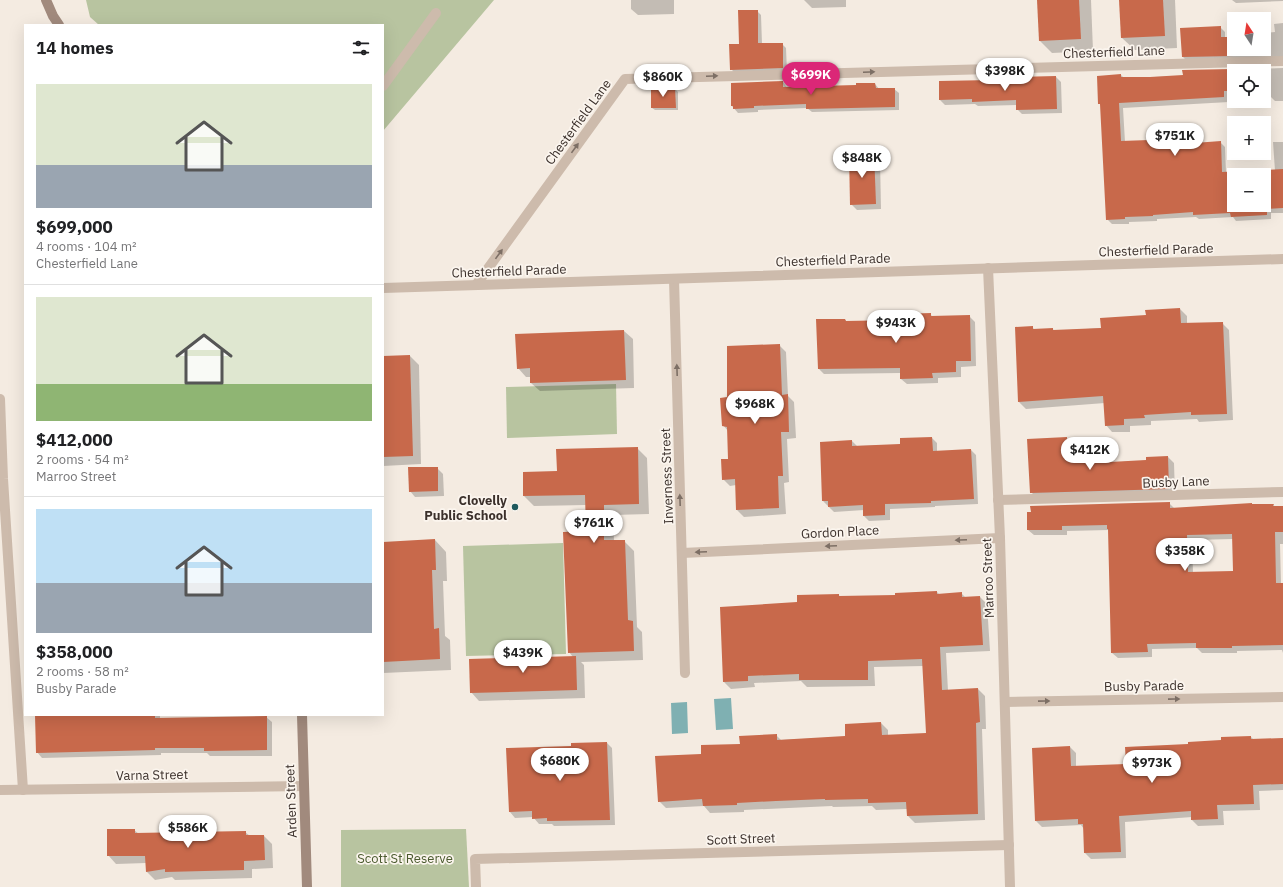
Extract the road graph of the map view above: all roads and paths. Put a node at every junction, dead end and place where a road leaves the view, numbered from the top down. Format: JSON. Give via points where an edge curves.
{"nodes":[{"id":1,"x":46,"y":0,"type":"edge"},
{"id":2,"x":436,"y":13,"type":"dead end"},
{"id":3,"x":58,"y":24,"type":"edge"},
{"id":4,"x":1283,"y":61,"type":"edge"},
{"id":5,"x":384,"y":85,"type":"edge"},
{"id":6,"x":1283,"y":259,"type":"edge"},
{"id":7,"x":988,"y":268,"type":"junction"},
{"id":8,"x":674,"y":279,"type":"junction"},
{"id":9,"x":476,"y":285,"type":"junction"},
{"id":10,"x":384,"y":288,"type":"edge"},
{"id":11,"x":0,"y":399,"type":"edge"},
{"id":12,"x":2,"y":479,"type":"edge"},
{"id":13,"x":1283,"y":492,"type":"edge"},
{"id":14,"x":998,"y":500,"type":"junction"},
{"id":15,"x":1000,"y":538,"type":"junction"},
{"id":16,"x":682,"y":553,"type":"junction"},
{"id":17,"x":685,"y":673,"type":"dead end"},
{"id":18,"x":1283,"y":697,"type":"edge"},
{"id":19,"x":1005,"y":702,"type":"junction"},
{"id":20,"x":302,"y":716,"type":"edge"},
{"id":21,"x":304,"y":786,"type":"junction"},
{"id":22,"x":0,"y":790,"type":"edge"},
{"id":23,"x":23,"y":790,"type":"junction"},
{"id":24,"x":1009,"y":845,"type":"junction"},
{"id":25,"x":307,"y":887,"type":"edge"},
{"id":26,"x":476,"y":887,"type":"edge"},
{"id":27,"x":1010,"y":887,"type":"edge"}],
"edges":[{"from":1,"to":3,"type":"main road"},
{"from":2,"to":5,"type":"street"},
{"from":9,"to":4,"type":"street","name":"Chesterfield Lane","one_way":true,"via":[[625,78]]},
{"from":6,"to":7,"type":"street","name":"Chesterfield Parade"},
{"from":7,"to":8,"type":"street","name":"Chesterfield Parade"},
{"from":7,"to":14,"type":"street","name":"Marroo Street"},
{"from":8,"to":9,"type":"street","name":"Chesterfield Parade"},
{"from":16,"to":8,"type":"street","name":"Inverness Street","one_way":true},
{"from":9,"to":10,"type":"street","name":"Chesterfield Parade"},
{"from":11,"to":12,"type":"street"},
{"from":12,"to":23,"type":"street"},
{"from":13,"to":14,"type":"street","name":"Busby Lane"},
{"from":14,"to":15,"type":"street","name":"Marroo Street"},
{"from":15,"to":16,"type":"street","name":"Gordon Place","one_way":true},
{"from":15,"to":19,"type":"street","name":"Marroo Street"},
{"from":16,"to":17,"type":"street","name":"Inverness Street"},
{"from":19,"to":18,"type":"street","name":"Busby Parade","one_way":true},
{"from":19,"to":24,"type":"street","name":"Marroo Street"},
{"from":20,"to":21,"type":"main road","name":"Arden Street"},
{"from":21,"to":23,"type":"street","name":"Varna Street"},
{"from":21,"to":25,"type":"main road","name":"Arden Street"},
{"from":22,"to":23,"type":"street","name":"Varna Street"},
{"from":24,"to":26,"type":"street","name":"Scott Street","via":[[475,859]]},
{"from":24,"to":27,"type":"street","name":"Marroo Street"}]}
